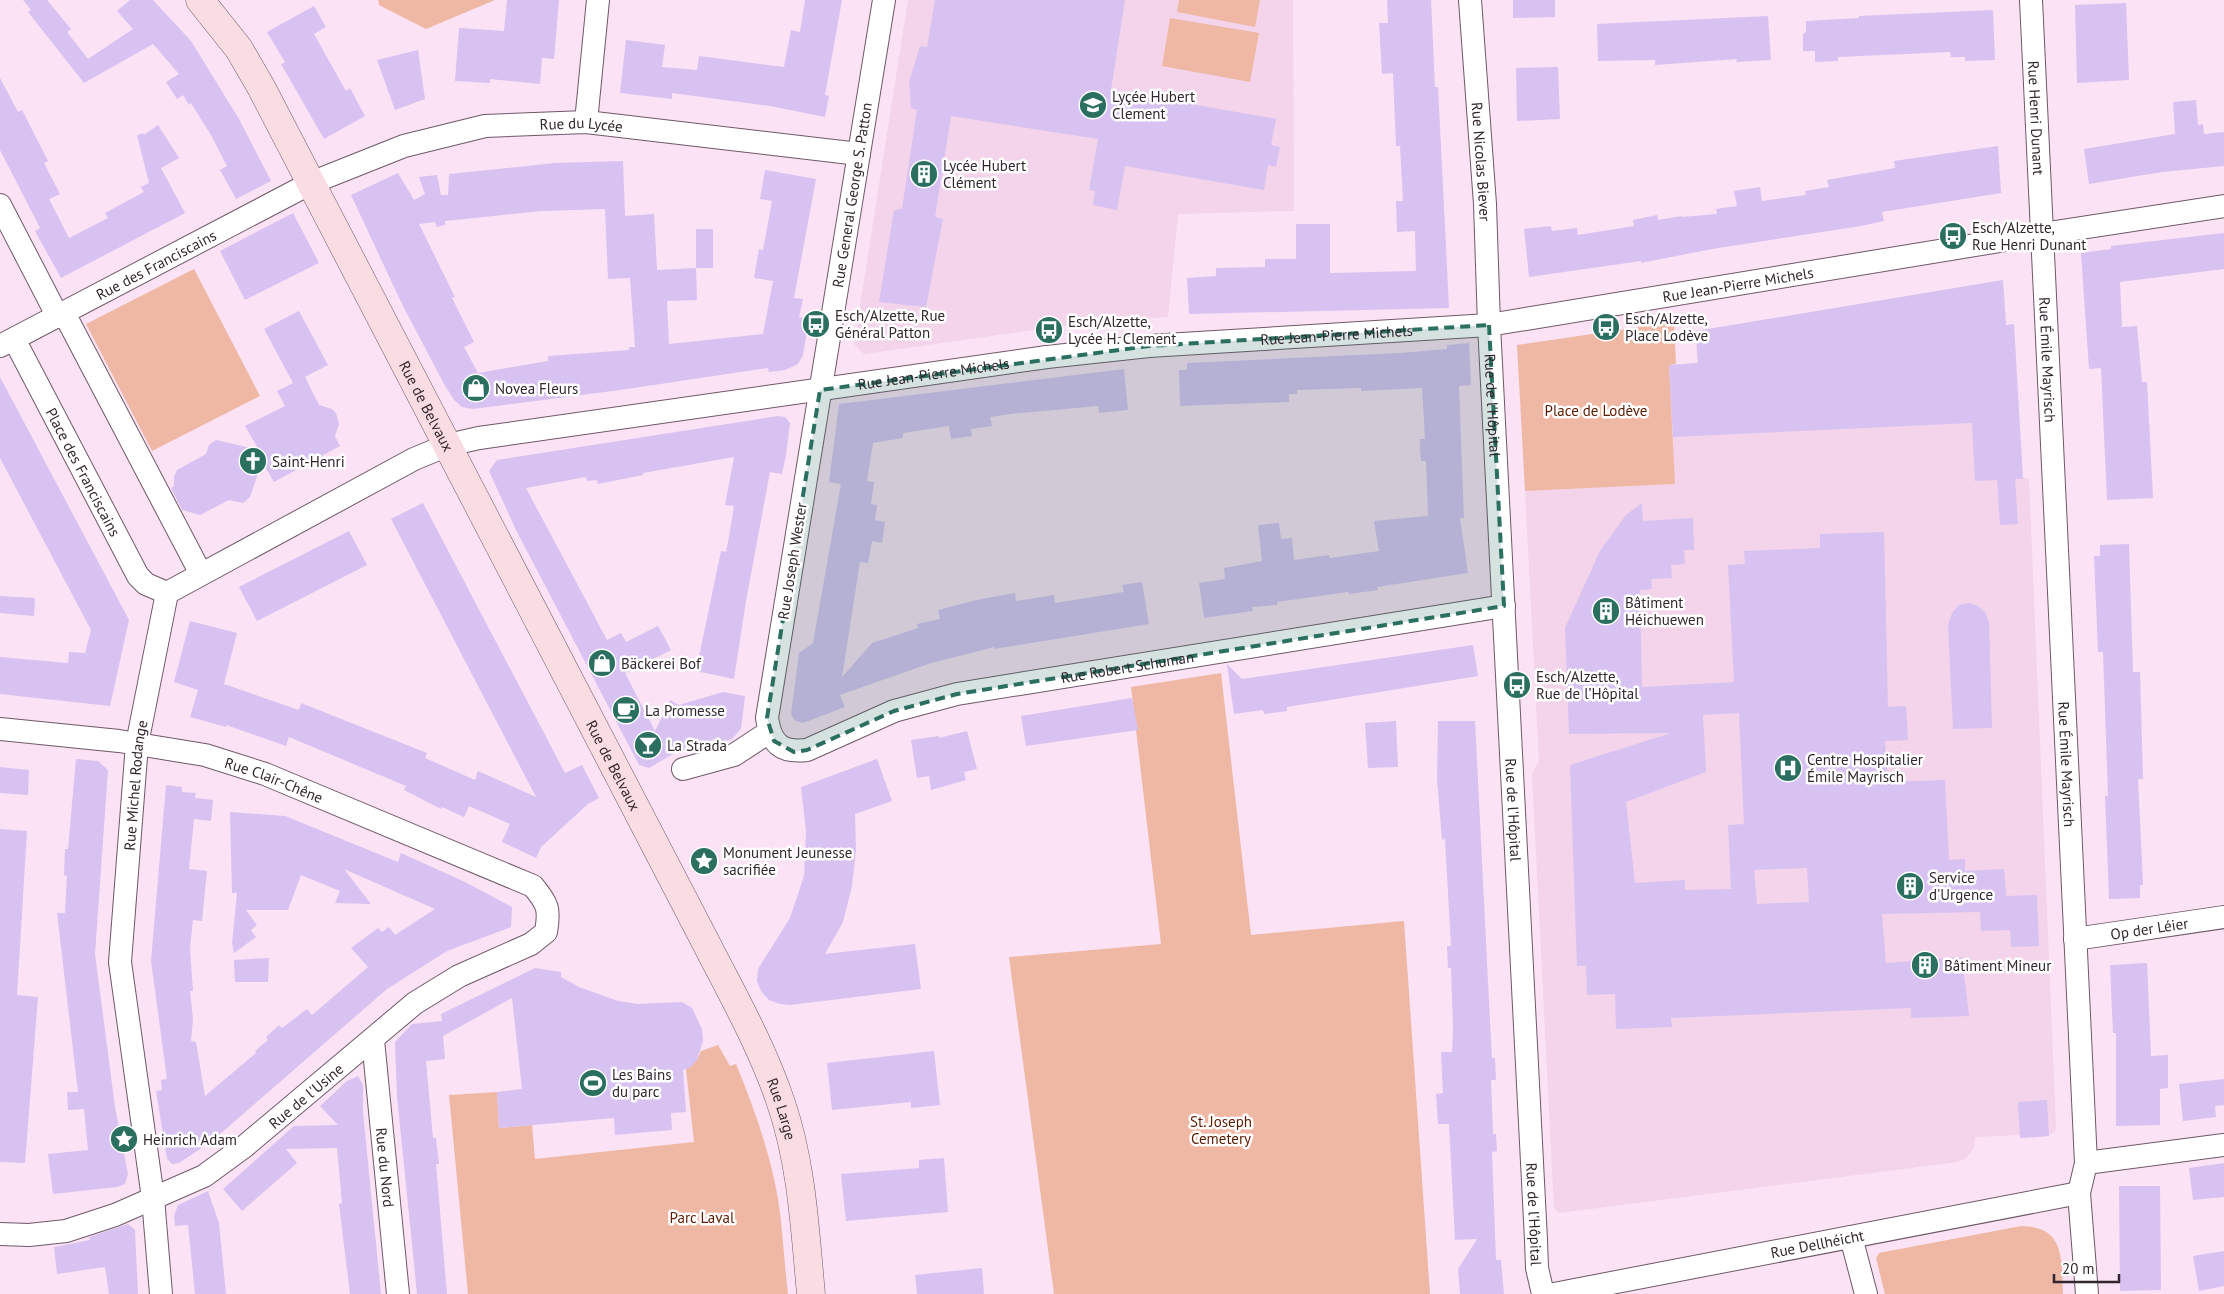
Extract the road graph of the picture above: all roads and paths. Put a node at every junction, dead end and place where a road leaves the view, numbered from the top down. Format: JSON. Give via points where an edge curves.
{"nodes":[{"id":1,"x":200,"y":0,"type":"edge"},
{"id":2,"x":598,"y":0,"type":"edge"},
{"id":3,"x":884,"y":0,"type":"edge"},
{"id":4,"x":1470,"y":0,"type":"edge"},
{"id":5,"x":2031,"y":0,"type":"edge"},
{"id":6,"x":586,"y":122,"type":"junction"},
{"id":7,"x":859,"y":154,"type":"junction"},
{"id":8,"x":312,"y":183,"type":"junction"},
{"id":9,"x":0,"y":205,"type":"edge"},
{"id":10,"x":2224,"y":206,"type":"edge"},
{"id":11,"x":2042,"y":234,"type":"junction"},
{"id":12,"x":61,"y":315,"type":"junction"},
{"id":13,"x":1489,"y":325,"type":"junction"},
{"id":14,"x":7,"y":342,"type":"edge"},
{"id":15,"x":820,"y":390,"type":"junction"},
{"id":16,"x":448,"y":445,"type":"junction"},
{"id":17,"x":201,"y":574,"type":"junction"},
{"id":18,"x":167,"y":593,"type":"junction"},
{"id":19,"x":1504,"y":606,"type":"junction"},
{"id":20,"x":0,"y":729,"type":"edge"},
{"id":21,"x":769,"y":732,"type":"junction"},
{"id":22,"x":137,"y":744,"type":"junction"},
{"id":23,"x":683,"y":769,"type":"dead end"},
{"id":24,"x":533,"y":886,"type":"joint"},
{"id":25,"x":2224,"y":917,"type":"edge"},
{"id":26,"x":2075,"y":938,"type":"junction"},
{"id":27,"x":704,"y":939,"type":"joint"},
{"id":28,"x":373,"y":1040,"type":"junction"},
{"id":29,"x":2224,"y":1145,"type":"edge"},
{"id":30,"x":2086,"y":1163,"type":"junction"},
{"id":31,"x":2079,"y":1193,"type":"junction"},
{"id":32,"x":154,"y":1198,"type":"junction"},
{"id":33,"x":0,"y":1234,"type":"edge"},
{"id":34,"x":1851,"y":1237,"type":"junction"},
{"id":35,"x":161,"y":1294,"type":"edge"},
{"id":36,"x":398,"y":1294,"type":"edge"},
{"id":37,"x":811,"y":1294,"type":"edge"},
{"id":38,"x":1544,"y":1294,"type":"edge"},
{"id":39,"x":1554,"y":1294,"type":"edge"},
{"id":40,"x":1866,"y":1294,"type":"edge"},
{"id":41,"x":2087,"y":1294,"type":"edge"}],
"edges":[{"from":1,"to":8,"type":"street","name":"Rue de Belvaux","via":[[239,49]]},
{"from":2,"to":6,"type":"street"},
{"from":3,"to":7,"type":"street","name":"Rue General George S. Patton"},
{"from":4,"to":13,"type":"street","name":"Rue Nicolas Biever","via":[[1485,204]]},
{"from":5,"to":11,"type":"street","name":"Rue Henri Dunant"},
{"from":6,"to":7,"type":"street","name":"Rue du Lycée"},
{"from":6,"to":8,"type":"street","name":"Rue du Lycée","via":[[485,126],[404,146]]},
{"from":7,"to":15,"type":"street","name":"Rue General George S. Patton"},
{"from":8,"to":12,"type":"street","name":"Rue des Franciscains"},
{"from":8,"to":16,"type":"street","name":"Rue de Belvaux"},
{"from":9,"to":12,"type":"street"},
{"from":10,"to":11,"type":"street","name":"Rue Jean-Pierre Michels"},
{"from":11,"to":13,"type":"street","name":"Rue Jean-Pierre Michels"},
{"from":11,"to":26,"type":"street","name":"Rue Émile Mayrisch"},
{"from":12,"to":14,"type":"street","name":"Rue des Franciscains"},
{"from":12,"to":17,"type":"street"},
{"from":13,"to":15,"type":"street","name":"Rue Jean-Pierre Michels","via":[[1149,346],[1047,357]]},
{"from":13,"to":19,"type":"street","name":"Rue de l'Hôpital"},
{"from":14,"to":18,"type":"street","name":"Place des Franciscains","via":[[138,576],[146,584]]},
{"from":15,"to":16,"type":"street","name":"Rue Jean-Pierre Michels"},
{"from":15,"to":21,"type":"street","name":"Rue Joseph Wester","via":[[767,718]]},
{"from":16,"to":17,"type":"street","via":[[414,459]]},
{"from":16,"to":27,"type":"street","name":"Rue de Belvaux"},
{"from":17,"to":18,"type":"street"},
{"from":18,"to":22,"type":"street","name":"Rue Michel Rodange"},
{"from":19,"to":21,"type":"street","name":"Rue Robert Schuman","via":[[957,694],[894,711],[807,750],[794,752],[783,748]]},
{"from":19,"to":38,"type":"street","name":"Rue de l'Hôpital","via":[[1537,1268]]},
{"from":20,"to":22,"type":"street","name":"Rue Clair-Chêne"},
{"from":21,"to":23,"type":"street","via":[[734,755]]},
{"from":22,"to":24,"type":"street","name":"Rue Clair-Chêne","via":[[205,755],[265,774]]},
{"from":22,"to":32,"type":"street","name":"Rue Michel Rodange","via":[[120,962]]},
{"from":24,"to":28,"type":"street","name":"Rue de l'Usine","via":[[549,912],[546,932],[530,944],[459,976],[415,1003]]},
{"from":25,"to":26,"type":"street","name":"Op der Léier"},
{"from":26,"to":30,"type":"street","name":"Rue Émile Mayrisch"},
{"from":27,"to":37,"type":"street","name":"Rue Large","via":[[768,1068],[782,1105],[801,1194]]},
{"from":28,"to":32,"type":"street","name":"Rue de l'Usine","via":[[204,1176]]},
{"from":28,"to":36,"type":"street","name":"Rue du Nord"},
{"from":29,"to":30,"type":"street"},
{"from":30,"to":31,"type":"street","name":"Rue Émile Mayrisch"},
{"from":31,"to":34,"type":"street","name":"Rue Dellhéicht"},
{"from":31,"to":41,"type":"street","name":"Rue Émile Mayrisch"},
{"from":32,"to":33,"type":"street","name":"Rue de l'Usine","via":[[66,1231]]},
{"from":32,"to":35,"type":"street","name":"Rue Michel Rodange"},
{"from":34,"to":39,"type":"street","name":"Rue Dellhéicht"},
{"from":34,"to":40,"type":"street"}]}
